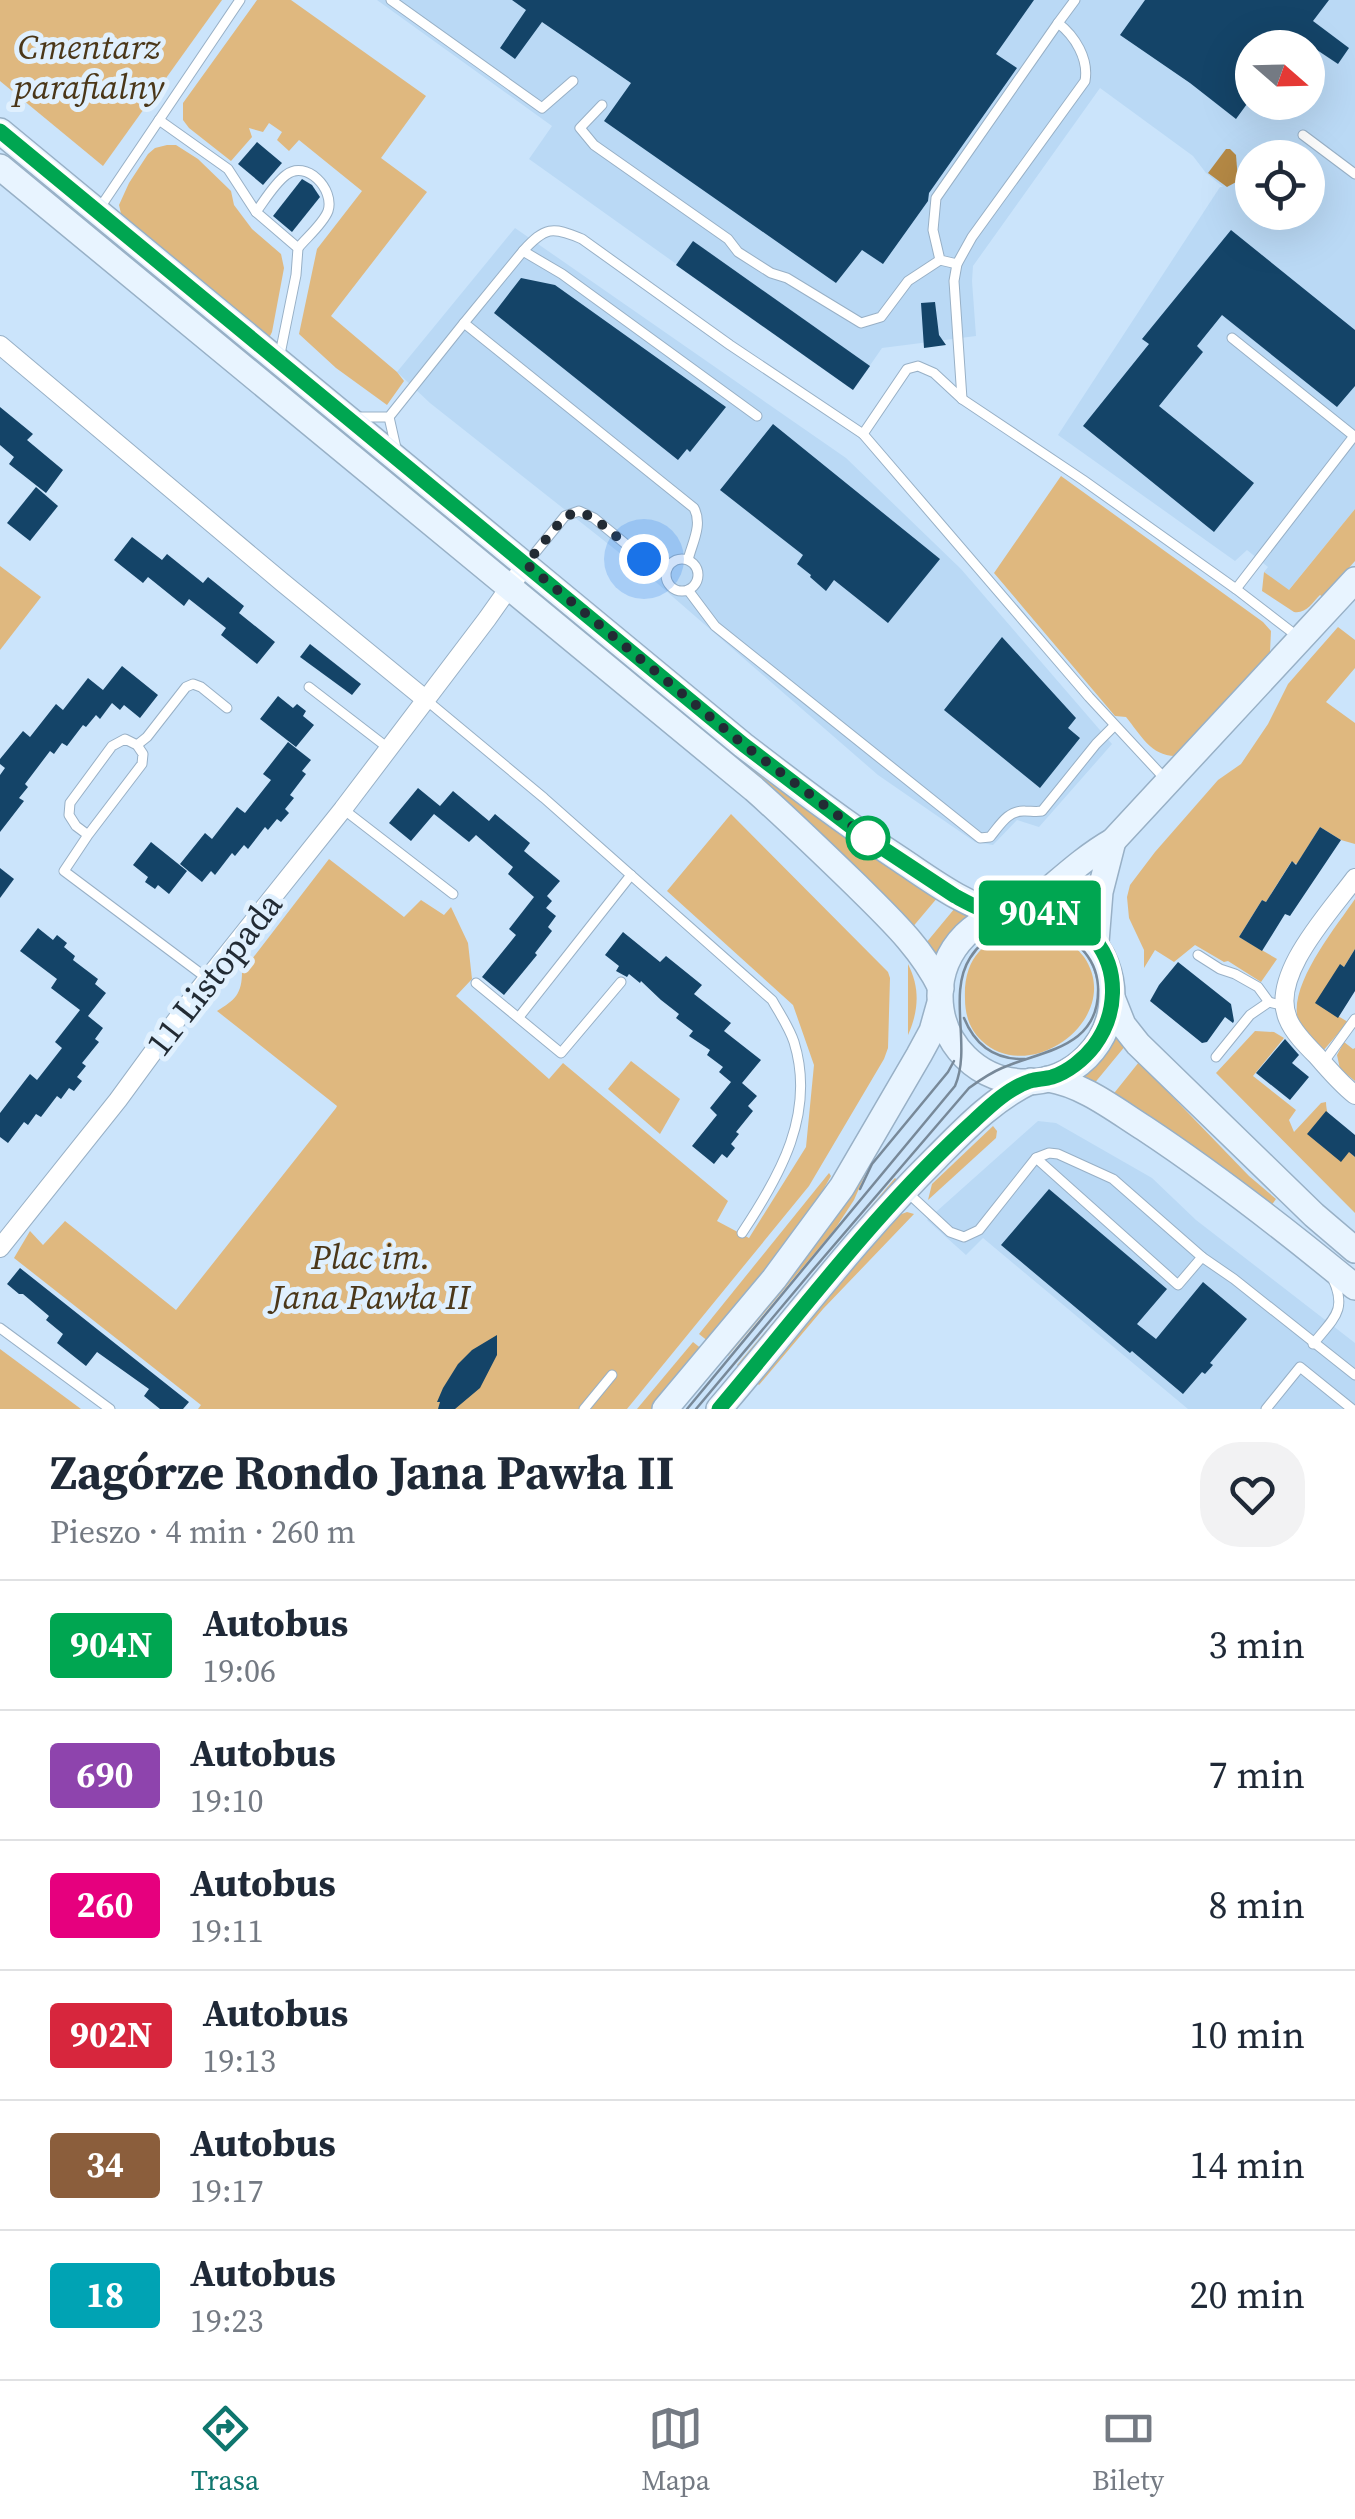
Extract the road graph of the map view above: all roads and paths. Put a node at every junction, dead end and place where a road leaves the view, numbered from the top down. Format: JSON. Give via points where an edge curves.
{"nodes":[{"id":1,"x":240,"y":0,"type":"edge"},
{"id":2,"x":390,"y":0,"type":"edge"},
{"id":3,"x":1075,"y":0,"type":"edge"},
{"id":4,"x":1058,"y":23,"type":"junction"},
{"id":5,"x":573,"y":81,"type":"dead end"},
{"id":6,"x":602,"y":105,"type":"dead end"},
{"id":7,"x":159,"y":120,"type":"junction"},
{"id":8,"x":0,"y":131,"type":"edge"},
{"id":9,"x":1303,"y":135,"type":"dead end"},
{"id":10,"x":0,"y":167,"type":"edge"},
{"id":11,"x":1355,"y":174,"type":"edge"},
{"id":12,"x":98,"y":211,"type":"junction"},
{"id":13,"x":256,"y":212,"type":"junction"},
{"id":14,"x":80,"y":232,"type":"junction"},
{"id":15,"x":298,"y":248,"type":"junction"},
{"id":16,"x":523,"y":251,"type":"junction"},
{"id":17,"x":940,"y":260,"type":"junction"},
{"id":18,"x":957,"y":264,"type":"junction"},
{"id":19,"x":464,"y":323,"type":"junction"},
{"id":20,"x":1232,"y":338,"type":"dead end"},
{"id":21,"x":0,"y":345,"type":"edge"},
{"id":22,"x":270,"y":372,"type":"junction"},
{"id":23,"x":962,"y":400,"type":"junction"},
{"id":24,"x":344,"y":416,"type":"junction"},
{"id":25,"x":389,"y":416,"type":"junction"},
{"id":26,"x":757,"y":416,"type":"dead end"},
{"id":27,"x":863,"y":434,"type":"junction"},
{"id":28,"x":401,"y":461,"type":"junction"},
{"id":29,"x":688,"y":560,"type":"junction"},
{"id":30,"x":526,"y":564,"type":"junction"},
{"id":31,"x":667,"y":569,"type":"junction"},
{"id":32,"x":1355,"y":580,"type":"edge"},
{"id":33,"x":509,"y":588,"type":"junction"},
{"id":34,"x":688,"y":590,"type":"junction"},
{"id":35,"x":1236,"y":590,"type":"junction"},
{"id":36,"x":1300,"y":639,"type":"junction"},
{"id":37,"x":309,"y":687,"type":"dead end"},
{"id":38,"x":425,"y":699,"type":"junction"},
{"id":39,"x":226,"y":708,"type":"dead end"},
{"id":40,"x":1114,"y":726,"type":"junction"},
{"id":41,"x":137,"y":745,"type":"junction"},
{"id":42,"x":388,"y":748,"type":"junction"},
{"id":43,"x":1167,"y":781,"type":"junction"},
{"id":44,"x":342,"y":809,"type":"junction"},
{"id":45,"x":88,"y":835,"type":"junction"},
{"id":46,"x":1112,"y":842,"type":"junction"},
{"id":47,"x":632,"y":875,"type":"junction"},
{"id":48,"x":1355,"y":878,"type":"edge"},
{"id":49,"x":453,"y":894,"type":"dead end"},
{"id":50,"x":1012,"y":914,"type":"junction"},
{"id":51,"x":1096,"y":942,"type":"junction"},
{"id":52,"x":1198,"y":955,"type":"dead end"},
{"id":53,"x":208,"y":979,"type":"junction"},
{"id":54,"x":621,"y":982,"type":"dead end"},
{"id":55,"x":476,"y":983,"type":"dead end"},
{"id":56,"x":941,"y":995,"type":"junction"},
{"id":57,"x":1112,"y":1000,"type":"junction"},
{"id":58,"x":1277,"y":1004,"type":"junction"},
{"id":59,"x":519,"y":1018,"type":"junction"},
{"id":60,"x":1355,"y":1019,"type":"edge"},
{"id":61,"x":1216,"y":1057,"type":"dead end"},
{"id":62,"x":1323,"y":1063,"type":"junction"},
{"id":63,"x":1040,"y":1080,"type":"junction"},
{"id":64,"x":1355,"y":1095,"type":"edge"},
{"id":65,"x":1036,"y":1158,"type":"junction"},
{"id":66,"x":904,"y":1189,"type":"junction"},
{"id":67,"x":742,"y":1233,"type":"dead end"},
{"id":68,"x":0,"y":1248,"type":"edge"},
{"id":69,"x":1355,"y":1250,"type":"edge"},
{"id":70,"x":1202,"y":1257,"type":"junction"},
{"id":71,"x":1324,"y":1262,"type":"junction"},
{"id":72,"x":1355,"y":1287,"type":"edge"},
{"id":73,"x":0,"y":1328,"type":"edge"},
{"id":74,"x":1313,"y":1344,"type":"junction"},
{"id":75,"x":612,"y":1375,"type":"dead end"},
{"id":76,"x":1355,"y":1375,"type":"edge"},
{"id":77,"x":110,"y":1409,"type":"edge"},
{"id":78,"x":584,"y":1409,"type":"edge"},
{"id":79,"x":665,"y":1409,"type":"edge"},
{"id":80,"x":719,"y":1409,"type":"edge"},
{"id":81,"x":1266,"y":1409,"type":"edge"},
{"id":82,"x":1352,"y":1409,"type":"edge"}],
"edges":[{"from":1,"to":7,"type":"lane"},
{"from":2,"to":5,"type":"lane","via":[[542,108]]},
{"from":3,"to":4,"type":"lane"},
{"from":4,"to":17,"type":"lane","via":[[936,198]]},
{"from":4,"to":18,"type":"lane","via":[[1071,33],[1088,68],[1085,81]]},
{"from":6,"to":17,"type":"lane","via":[[580,128],[594,145],[771,274],[861,322],[881,316],[908,281]]},
{"from":7,"to":12,"type":"lane"},
{"from":7,"to":13,"type":"lane","via":[[228,170]]},
{"from":8,"to":12,"type":"main road"},
{"from":9,"to":11,"type":"lane"},
{"from":10,"to":14,"type":"main road"},
{"from":12,"to":14,"type":"main road"},
{"from":12,"to":22,"type":"main road"},
{"from":13,"to":15,"type":"lane"},
{"from":13,"to":15,"type":"lane","via":[[298,169],[325,186],[328,213]]},
{"from":14,"to":22,"type":"main road"},
{"from":15,"to":22,"type":"lane","via":[[283,346]]},
{"from":16,"to":19,"type":"lane"},
{"from":16,"to":26,"type":"lane"},
{"from":16,"to":27,"type":"lane","via":[[552,230],[582,239]]},
{"from":17,"to":18,"type":"lane"},
{"from":18,"to":23,"type":"lane"},
{"from":19,"to":25,"type":"lane"},
{"from":19,"to":29,"type":"lane","via":[[694,508],[697,527]]},
{"from":20,"to":35,"type":"lane","via":[[1354,436]]},
{"from":21,"to":38,"type":"street"},
{"from":22,"to":24,"type":"main road"},
{"from":22,"to":33,"type":"main road"},
{"from":23,"to":27,"type":"lane","via":[[934,372],[907,368]]},
{"from":23,"to":35,"type":"lane"},
{"from":24,"to":25,"type":"lane"},
{"from":24,"to":28,"type":"main road"},
{"from":25,"to":28,"type":"lane"},
{"from":27,"to":40,"type":"lane"},
{"from":28,"to":30,"type":"main road"},
{"from":29,"to":31,"type":"lane","via":[[675,560]]},
{"from":29,"to":34,"type":"lane","via":[[698,575]]},
{"from":30,"to":31,"type":"lane","via":[[565,516],[580,512]]},
{"from":30,"to":33,"type":"street","name":"11 Listopada"},
{"from":30,"to":50,"type":"main road","via":[[833,814],[955,896]]},
{"from":31,"to":34,"type":"lane","via":[[670,587]]},
{"from":32,"to":36,"type":"main road"},
{"from":33,"to":38,"type":"street","name":"11 Listopada"},
{"from":33,"to":56,"type":"main road","via":[[796,826],[914,945]]},
{"from":34,"to":40,"type":"lane","via":[[715,626],[980,838],[990,837],[1019,810],[1042,811]]},
{"from":35,"to":36,"type":"lane"},
{"from":36,"to":43,"type":"main road"},
{"from":37,"to":42,"type":"lane"},
{"from":38,"to":42,"type":"street","name":"11 Listopada"},
{"from":38,"to":47,"type":"lane"},
{"from":39,"to":41,"type":"lane","via":[[193,684]]},
{"from":40,"to":43,"type":"lane"},
{"from":41,"to":45,"type":"lane","via":[[142,764]]},
{"from":41,"to":45,"type":"lane","via":[[126,739],[112,746],[70,803],[69,815]]},
{"from":42,"to":44,"type":"street","name":"11 Listopada"},
{"from":43,"to":46,"type":"main road"},
{"from":44,"to":49,"type":"lane"},
{"from":44,"to":53,"type":"street","name":"11 Listopada"},
{"from":45,"to":53,"type":"lane","via":[[64,871]]},
{"from":46,"to":50,"type":"main road"},
{"from":46,"to":51,"type":"main road"},
{"from":47,"to":59,"type":"lane"},
{"from":47,"to":67,"type":"lane","via":[[772,1000],[793,1041],[799,1109],[794,1133],[780,1173]]},
{"from":48,"to":58,"type":"street","via":[[1298,957]]},
{"from":50,"to":51,"type":"main road","via":[[1061,917]]},
{"from":50,"to":56,"type":"main road","via":[[970,933],[952,958]]},
{"from":51,"to":57,"type":"main road","via":[[1112,981]]},
{"from":52,"to":58,"type":"lane"},
{"from":53,"to":68,"type":"street","name":"11 Listopada"},
{"from":54,"to":59,"type":"lane","via":[[561,1053]]},
{"from":55,"to":59,"type":"lane"},
{"from":56,"to":63,"type":"main road","via":[[944,1024],[962,1056],[990,1074]]},
{"from":56,"to":79,"type":"main road","via":[[926,1043],[842,1187]]},
{"from":57,"to":63,"type":"main road","via":[[1094,1047]]},
{"from":57,"to":69,"type":"main road","via":[[1138,1044]]},
{"from":58,"to":61,"type":"lane","via":[[1250,1015]]},
{"from":58,"to":62,"type":"street"},
{"from":60,"to":62,"type":"lane"},
{"from":62,"to":64,"type":"street"},
{"from":63,"to":66,"type":"main road","via":[[991,1106]]},
{"from":63,"to":71,"type":"main road","via":[[1095,1096]]},
{"from":65,"to":66,"type":"lane","via":[[979,1230],[964,1237]]},
{"from":65,"to":70,"type":"lane","via":[[1058,1154],[1113,1179]]},
{"from":65,"to":70,"type":"lane","via":[[1178,1285]]},
{"from":66,"to":80,"type":"main road"},
{"from":70,"to":74,"type":"lane"},
{"from":71,"to":72,"type":"main road"},
{"from":71,"to":74,"type":"lane","via":[[1340,1306]]},
{"from":73,"to":77,"type":"lane"},
{"from":74,"to":76,"type":"lane"},
{"from":75,"to":78,"type":"lane"},
{"from":81,"to":82,"type":"lane","via":[[1300,1367]]}]}
